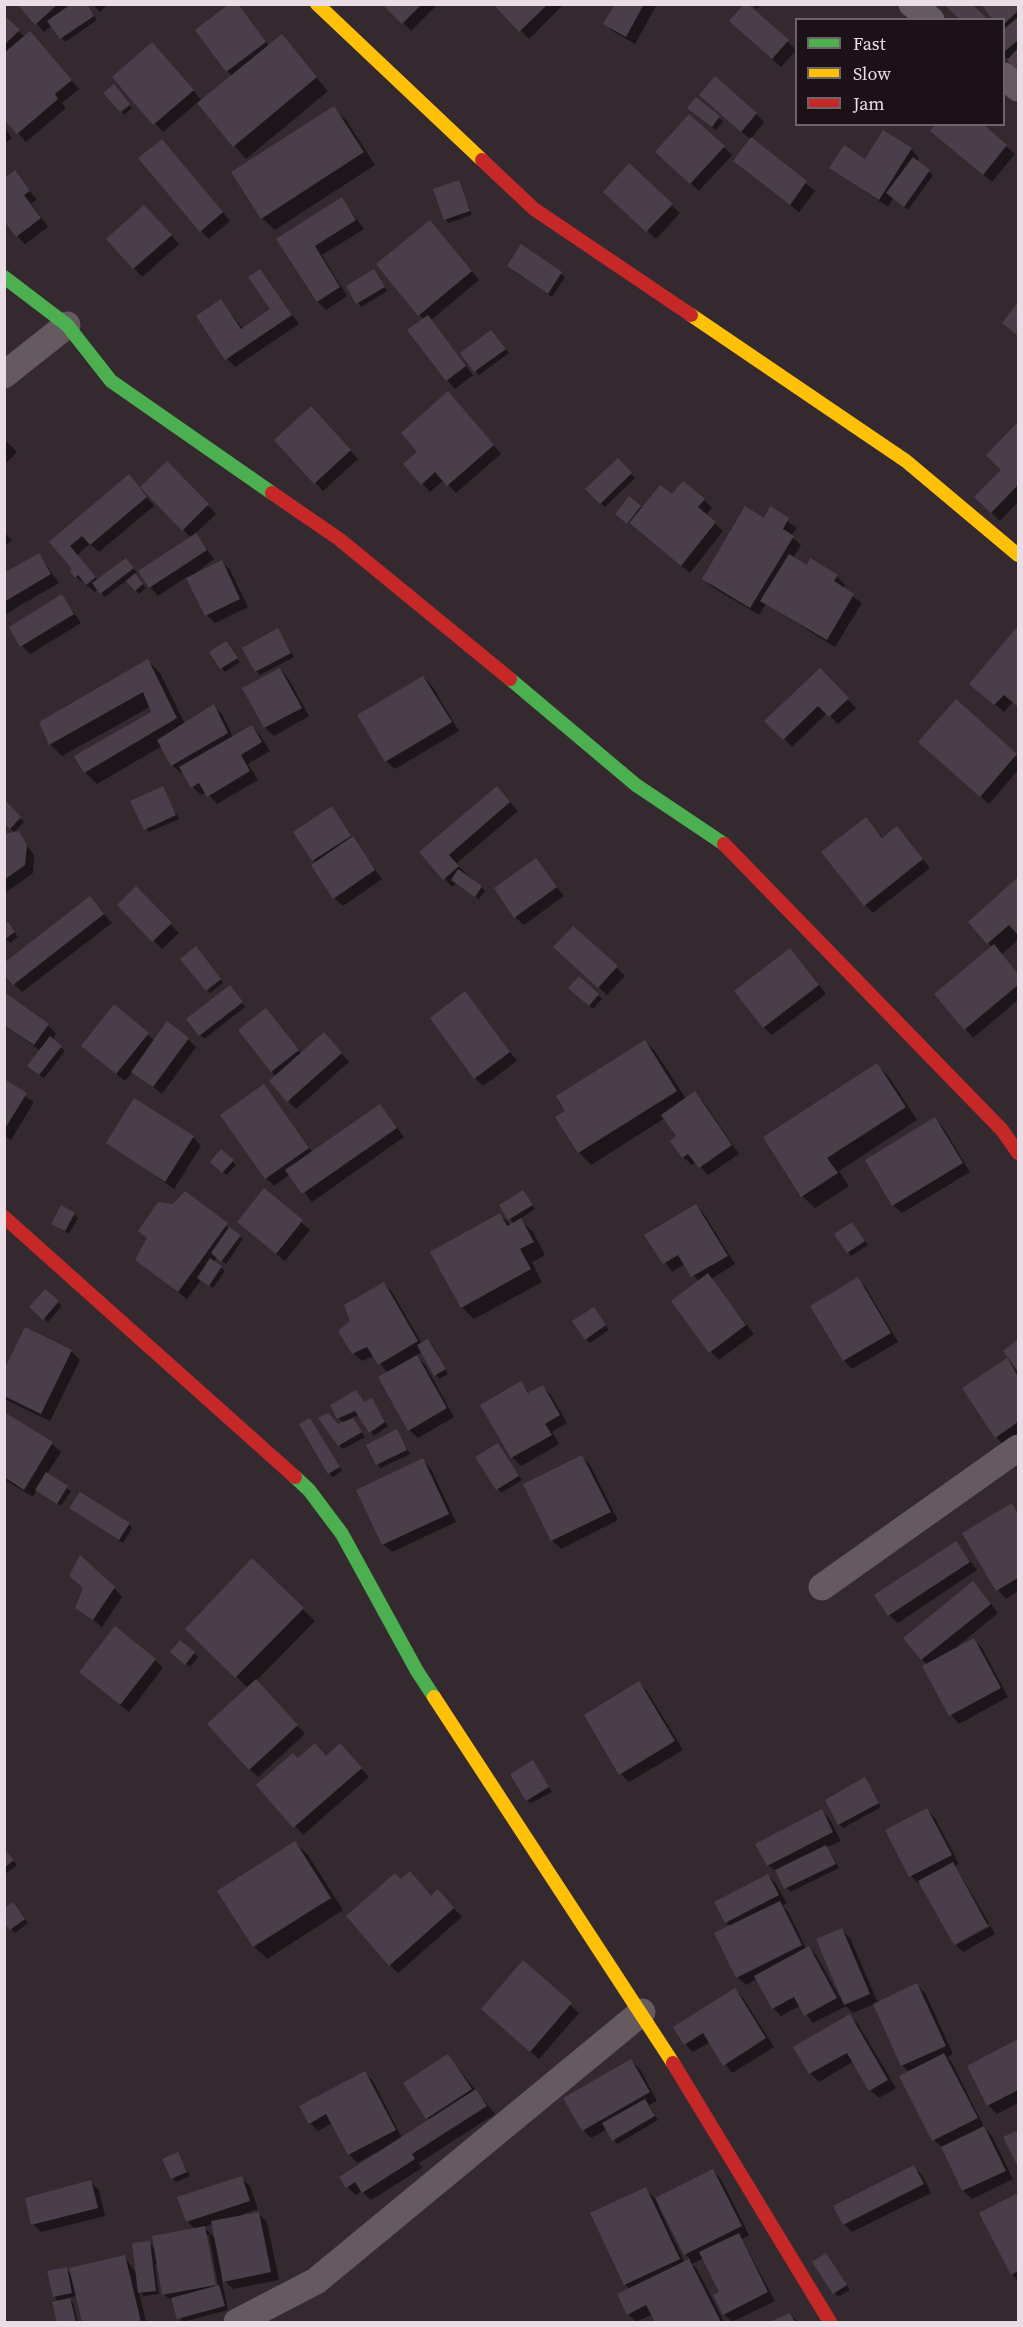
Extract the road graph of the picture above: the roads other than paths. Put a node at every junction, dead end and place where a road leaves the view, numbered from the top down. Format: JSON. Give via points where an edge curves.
{"nodes":[{"id":1,"x":317,"y":4,"type":"edge"},
{"id":2,"x":912,"y":4,"type":"edge"},
{"id":3,"x":929,"y":18,"type":"edge"},
{"id":4,"x":1005,"y":77,"type":"edge"},
{"id":5,"x":1018,"y":88,"type":"edge"},
{"id":6,"x":4,"y":277,"type":"edge"},
{"id":7,"x":67,"y":325,"type":"junction"},
{"id":8,"x":4,"y":375,"type":"edge"},
{"id":9,"x":1018,"y":555,"type":"edge"},
{"id":10,"x":1018,"y":1153,"type":"edge"},
{"id":11,"x":4,"y":1217,"type":"edge"},
{"id":12,"x":1018,"y":1448,"type":"edge"},
{"id":13,"x":822,"y":1587,"type":"dead end"},
{"id":14,"x":642,"y":2012,"type":"junction"},
{"id":15,"x":237,"y":2322,"type":"edge"},
{"id":16,"x":830,"y":2322,"type":"edge"}],
"edges":[{"from":1,"to":9,"type":"street","via":[[534,209],[906,461]]},
{"from":2,"to":3,"type":"street"},
{"from":4,"to":5,"type":"street"},
{"from":6,"to":7,"type":"street"},
{"from":7,"to":8,"type":"street"},
{"from":7,"to":10,"type":"street","via":[[111,381],[339,539],[636,785],[717,837],[1002,1130]]},
{"from":11,"to":14,"type":"street","via":[[309,1490],[342,1534],[417,1671]]},
{"from":12,"to":13,"type":"street"},
{"from":14,"to":15,"type":"street","via":[[316,2281]]},
{"from":14,"to":16,"type":"street"}]}
